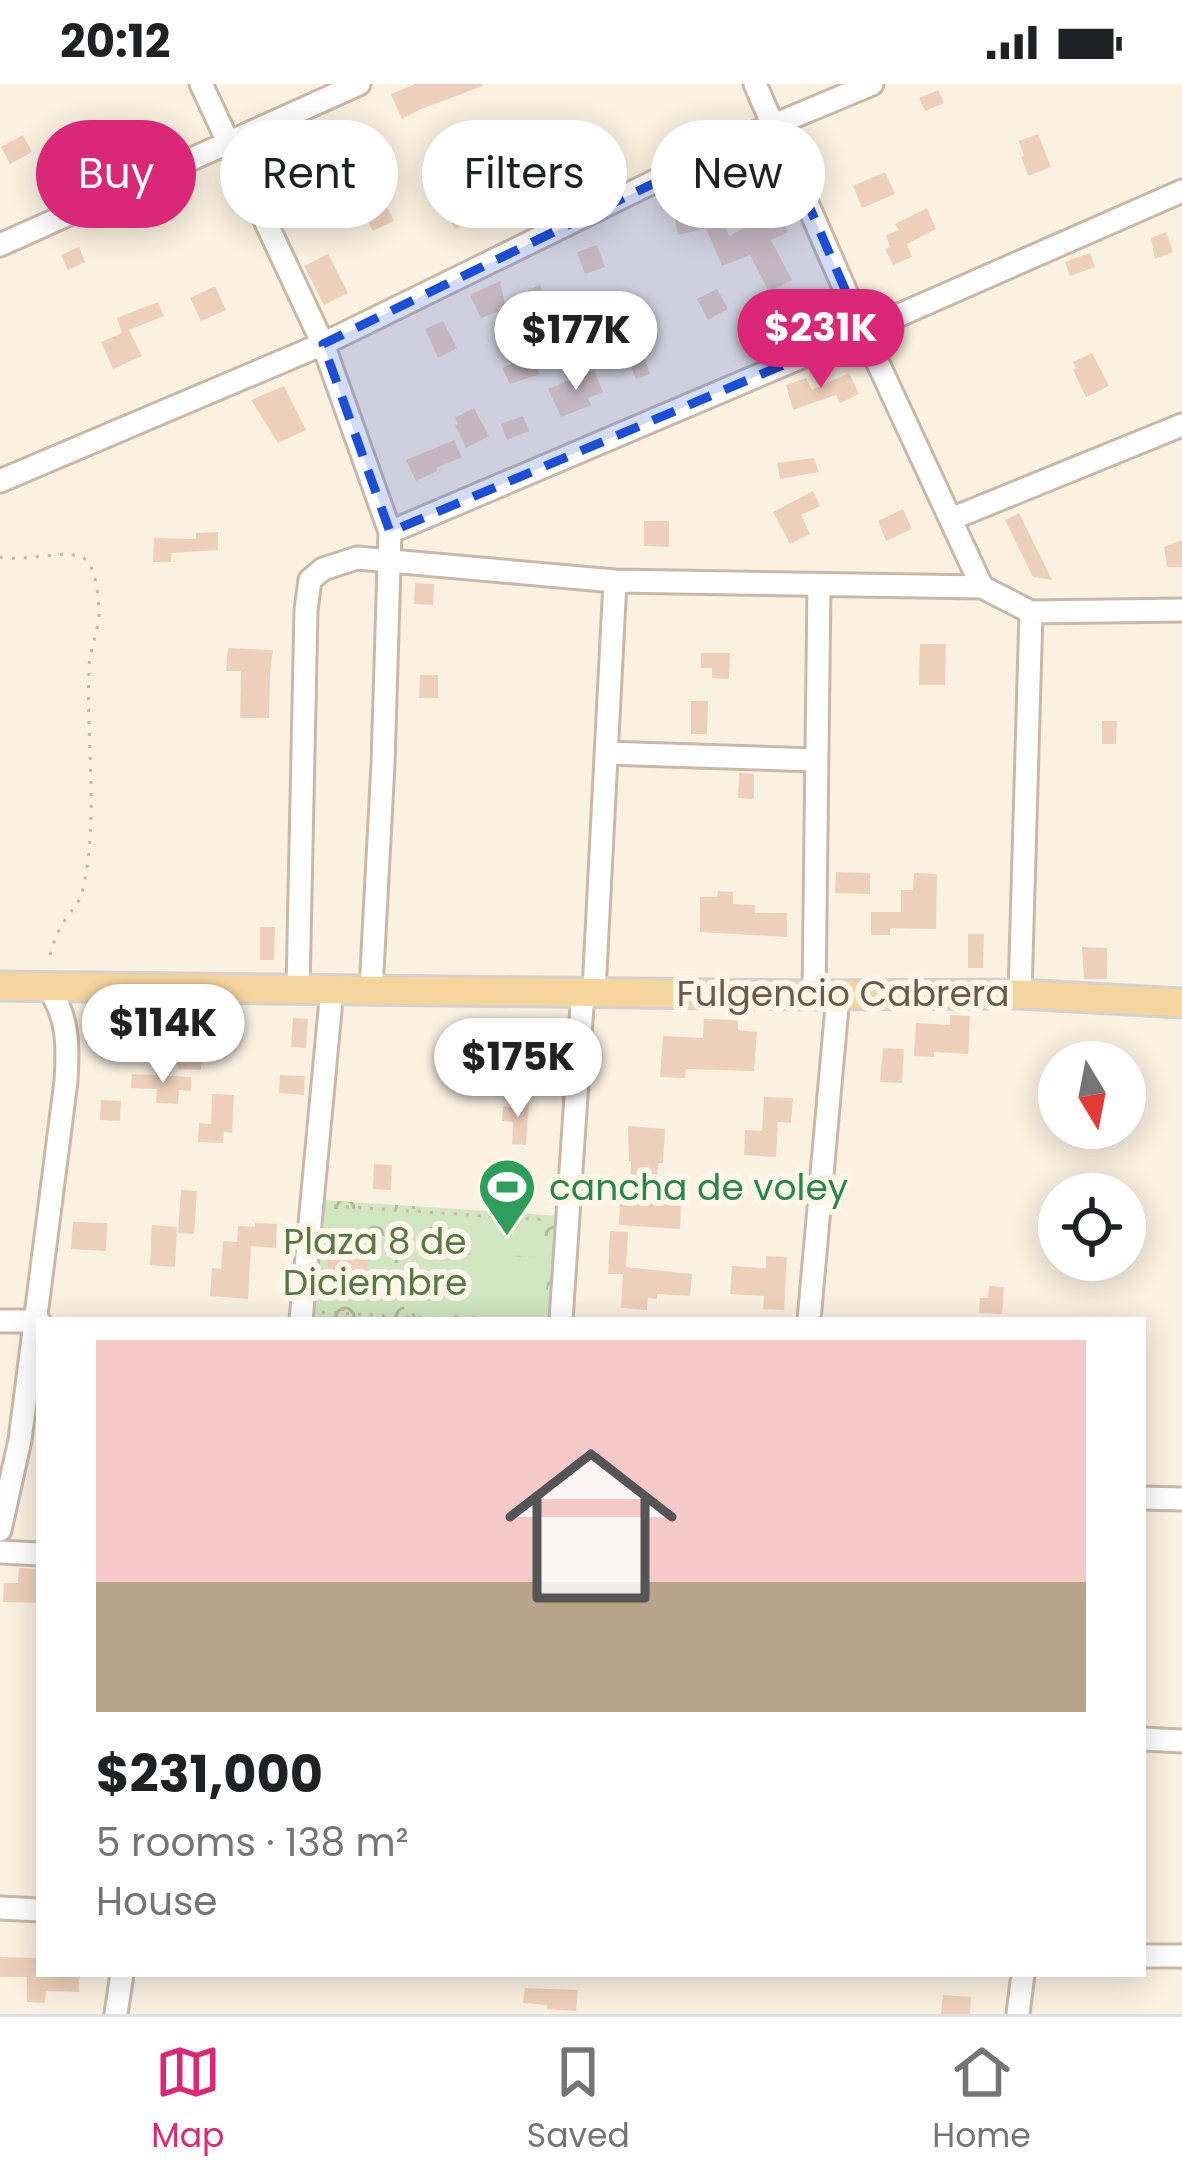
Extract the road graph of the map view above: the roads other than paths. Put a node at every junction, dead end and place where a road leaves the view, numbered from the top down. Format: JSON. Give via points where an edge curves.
{"nodes":[{"id":1,"x":201,"y":84,"type":"edge"},
{"id":2,"x":359,"y":84,"type":"edge"},
{"id":3,"x":755,"y":84,"type":"edge"},
{"id":4,"x":872,"y":84,"type":"edge"},
{"id":5,"x":278,"y":120,"type":"edge"},
{"id":6,"x":772,"y":120,"type":"edge"},
{"id":7,"x":786,"y":120,"type":"edge"},
{"id":8,"x":220,"y":125,"type":"edge"},
{"id":9,"x":220,"y":146,"type":"edge"},
{"id":10,"x":651,"y":185,"type":"edge"},
{"id":11,"x":1182,"y":191,"type":"edge"},
{"id":12,"x":268,"y":228,"type":"edge"},
{"id":13,"x":818,"y":228,"type":"edge"},
{"id":14,"x":0,"y":245,"type":"edge"},
{"id":15,"x":863,"y":331,"type":"junction"},
{"id":16,"x":323,"y":344,"type":"junction"},
{"id":17,"x":1182,"y":425,"type":"edge"},
{"id":18,"x":0,"y":481,"type":"edge"},
{"id":19,"x":951,"y":519,"type":"junction"},
{"id":20,"x":390,"y":532,"type":"junction"},
{"id":21,"x":389,"y":560,"type":"junction"},
{"id":22,"x":614,"y":581,"type":"junction"},
{"id":23,"x":818,"y":585,"type":"junction"},
{"id":24,"x":982,"y":586,"type":"junction"},
{"id":25,"x":1182,"y":610,"type":"edge"},
{"id":26,"x":1031,"y":612,"type":"junction"},
{"id":27,"x":606,"y":753,"type":"junction"},
{"id":28,"x":816,"y":760,"type":"junction"},
{"id":29,"x":0,"y":986,"type":"edge"},
{"id":30,"x":48,"y":988,"type":"junction"},
{"id":31,"x":298,"y":988,"type":"junction"},
{"id":32,"x":332,"y":989,"type":"junction"},
{"id":33,"x":371,"y":990,"type":"junction"},
{"id":34,"x":589,"y":991,"type":"junction"},
{"id":35,"x":826,"y":994,"type":"junction"},
{"id":36,"x":1020,"y":994,"type":"junction"},
{"id":37,"x":1182,"y":1003,"type":"edge"},
{"id":38,"x":309,"y":1316,"type":"edge"},
{"id":39,"x":37,"y":1317,"type":"edge"},
{"id":40,"x":561,"y":1317,"type":"edge"},
{"id":41,"x":809,"y":1317,"type":"edge"},
{"id":42,"x":0,"y":1321,"type":"edge"},
{"id":43,"x":36,"y":1321,"type":"edge"},
{"id":44,"x":36,"y":1328,"type":"edge"},
{"id":45,"x":1146,"y":1498,"type":"edge"},
{"id":46,"x":1182,"y":1499,"type":"edge"},
{"id":47,"x":0,"y":1530,"type":"edge"},
{"id":48,"x":0,"y":1552,"type":"edge"},
{"id":49,"x":36,"y":1555,"type":"edge"},
{"id":50,"x":1146,"y":1739,"type":"edge"},
{"id":51,"x":1182,"y":1741,"type":"edge"},
{"id":52,"x":0,"y":1908,"type":"edge"},
{"id":53,"x":36,"y":1910,"type":"edge"},
{"id":54,"x":1146,"y":1956,"type":"edge"},
{"id":55,"x":1182,"y":1956,"type":"edge"},
{"id":56,"x":122,"y":1977,"type":"edge"},
{"id":57,"x":1023,"y":1977,"type":"edge"},
{"id":58,"x":116,"y":2014,"type":"edge"},
{"id":59,"x":1018,"y":2014,"type":"edge"}],
"edges":[{"from":1,"to":8,"type":"street"},
{"from":2,"to":5,"type":"street"},
{"from":3,"to":6,"type":"street"},
{"from":4,"to":7,"type":"street"},
{"from":9,"to":14,"type":"street"},
{"from":10,"to":16,"type":"street"},
{"from":11,"to":15,"type":"street"},
{"from":12,"to":16,"type":"street"},
{"from":13,"to":15,"type":"street"},
{"from":15,"to":19,"type":"street"},
{"from":15,"to":20,"type":"street"},
{"from":16,"to":18,"type":"street"},
{"from":16,"to":20,"type":"street"},
{"from":17,"to":19,"type":"street"},
{"from":19,"to":24,"type":"street"},
{"from":20,"to":21,"type":"street"},
{"from":21,"to":22,"type":"street"},
{"from":21,"to":31,"type":"street","via":[[357,558],[323,569],[307,592]]},
{"from":21,"to":33,"type":"street"},
{"from":22,"to":23,"type":"street"},
{"from":22,"to":27,"type":"street"},
{"from":23,"to":24,"type":"street"},
{"from":23,"to":28,"type":"street"},
{"from":24,"to":26,"type":"street"},
{"from":25,"to":26,"type":"street"},
{"from":26,"to":36,"type":"street"},
{"from":27,"to":28,"type":"street"},
{"from":27,"to":34,"type":"street"},
{"from":28,"to":35,"type":"street"},
{"from":29,"to":30,"type":"main road","name":"Fulgencio Cabrera"},
{"from":30,"to":31,"type":"main road","name":"Fulgencio Cabrera"},
{"from":30,"to":39,"type":"street","via":[[68,1042]]},
{"from":31,"to":32,"type":"main road","name":"Fulgencio Cabrera"},
{"from":32,"to":33,"type":"main road","name":"Fulgencio Cabrera"},
{"from":32,"to":38,"type":"street"},
{"from":33,"to":34,"type":"main road","name":"Fulgencio Cabrera"},
{"from":34,"to":35,"type":"main road","name":"Fulgencio Cabrera"},
{"from":34,"to":40,"type":"street"},
{"from":35,"to":36,"type":"main road","name":"Fulgencio Cabrera"},
{"from":35,"to":41,"type":"street"},
{"from":36,"to":37,"type":"main road","name":"Fulgencio Cabrera"},
{"from":42,"to":43,"type":"street"},
{"from":44,"to":47,"type":"street"},
{"from":45,"to":46,"type":"street"},
{"from":48,"to":49,"type":"street"},
{"from":50,"to":51,"type":"street"},
{"from":52,"to":53,"type":"street"},
{"from":54,"to":55,"type":"street"},
{"from":56,"to":58,"type":"street"},
{"from":57,"to":59,"type":"street"}]}
